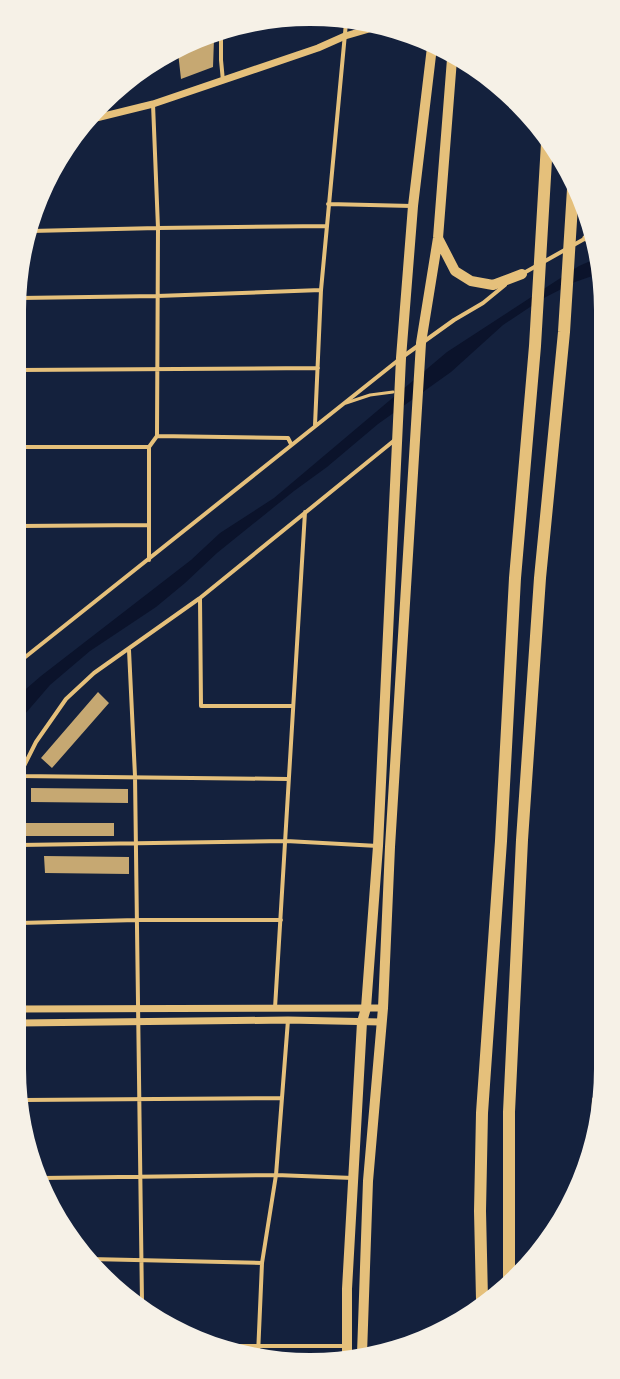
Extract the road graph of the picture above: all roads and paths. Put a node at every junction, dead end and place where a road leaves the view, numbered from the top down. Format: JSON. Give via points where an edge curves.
{"nodes":[{"id":1,"x":346,"y":28,"type":"edge"},
{"id":2,"x":363,"y":31,"type":"edge"},
{"id":3,"x":345,"y":36,"type":"junction"},
{"id":4,"x":221,"y":40,"type":"edge"},
{"id":5,"x":431,"y":53,"type":"edge"},
{"id":6,"x":452,"y":64,"type":"edge"},
{"id":7,"x":223,"y":81,"type":"junction"},
{"id":8,"x":153,"y":104,"type":"junction"},
{"id":9,"x":102,"y":117,"type":"edge"},
{"id":10,"x":547,"y":153,"type":"edge"},
{"id":11,"x":573,"y":203,"type":"edge"},
{"id":12,"x":328,"y":204,"type":"junction"},
{"id":13,"x":413,"y":206,"type":"junction"},
{"id":14,"x":327,"y":226,"type":"junction"},
{"id":15,"x":158,"y":228,"type":"junction"},
{"id":16,"x":37,"y":232,"type":"edge"},
{"id":17,"x":438,"y":238,"type":"junction"},
{"id":18,"x":585,"y":240,"type":"edge"},
{"id":19,"x":522,"y":274,"type":"junction"},
{"id":20,"x":321,"y":290,"type":"junction"},
{"id":21,"x":157,"y":296,"type":"junction"},
{"id":22,"x":27,"y":298,"type":"edge"},
{"id":23,"x":421,"y":343,"type":"junction"},
{"id":24,"x":401,"y":358,"type":"junction"},
{"id":25,"x":158,"y":368,"type":"junction"},
{"id":26,"x":318,"y":368,"type":"junction"},
{"id":27,"x":26,"y":370,"type":"edge"},
{"id":28,"x":393,"y":392,"type":"dead end"},
{"id":29,"x":341,"y":404,"type":"junction"},
{"id":30,"x":315,"y":425,"type":"junction"},
{"id":31,"x":157,"y":436,"type":"junction"},
{"id":32,"x":396,"y":439,"type":"junction"},
{"id":33,"x":291,"y":444,"type":"junction"},
{"id":34,"x":26,"y":447,"type":"edge"},
{"id":35,"x":149,"y":447,"type":"junction"},
{"id":36,"x":305,"y":512,"type":"junction"},
{"id":37,"x":26,"y":526,"type":"edge"},
{"id":38,"x":148,"y":526,"type":"junction"},
{"id":39,"x":149,"y":560,"type":"junction"},
{"id":40,"x":200,"y":598,"type":"junction"},
{"id":41,"x":129,"y":650,"type":"junction"},
{"id":42,"x":26,"y":657,"type":"edge"},
{"id":43,"x":293,"y":706,"type":"junction"},
{"id":44,"x":26,"y":762,"type":"edge"},
{"id":45,"x":26,"y":776,"type":"edge"},
{"id":46,"x":135,"y":776,"type":"junction"},
{"id":47,"x":288,"y":779,"type":"junction"},
{"id":48,"x":286,"y":841,"type":"junction"},
{"id":49,"x":136,"y":843,"type":"junction"},
{"id":50,"x":26,"y":845,"type":"edge"},
{"id":51,"x":378,"y":846,"type":"junction"},
{"id":52,"x":137,"y":920,"type":"junction"},
{"id":53,"x":281,"y":920,"type":"junction"},
{"id":54,"x":26,"y":923,"type":"edge"},
{"id":55,"x":275,"y":1008,"type":"junction"},
{"id":56,"x":366,"y":1008,"type":"junction"},
{"id":57,"x":383,"y":1008,"type":"junction"},
{"id":58,"x":26,"y":1009,"type":"edge"},
{"id":59,"x":138,"y":1010,"type":"junction"},
{"id":60,"x":288,"y":1020,"type":"junction"},
{"id":61,"x":138,"y":1022,"type":"junction"},
{"id":62,"x":362,"y":1022,"type":"junction"},
{"id":63,"x":381,"y":1022,"type":"junction"},
{"id":64,"x":26,"y":1023,"type":"edge"},
{"id":65,"x":140,"y":1098,"type":"junction"},
{"id":66,"x":281,"y":1098,"type":"junction"},
{"id":67,"x":28,"y":1100,"type":"edge"},
{"id":68,"x":276,"y":1175,"type":"junction"},
{"id":69,"x":142,"y":1177,"type":"junction"},
{"id":70,"x":48,"y":1178,"type":"edge"},
{"id":71,"x":354,"y":1178,"type":"junction"},
{"id":72,"x":99,"y":1259,"type":"edge"},
{"id":73,"x":142,"y":1260,"type":"junction"},
{"id":74,"x":262,"y":1262,"type":"junction"},
{"id":75,"x":509,"y":1272,"type":"edge"},
{"id":76,"x":482,"y":1295,"type":"edge"},
{"id":77,"x":142,"y":1298,"type":"edge"},
{"id":78,"x":247,"y":1346,"type":"edge"},
{"id":79,"x":257,"y":1346,"type":"junction"},
{"id":80,"x":347,"y":1346,"type":"junction"},
{"id":81,"x":362,"y":1348,"type":"edge"},
{"id":82,"x":347,"y":1351,"type":"edge"}],
"edges":[{"from":1,"to":3,"type":"street"},
{"from":2,"to":3,"type":"street"},
{"from":3,"to":7,"type":"street"},
{"from":3,"to":12,"type":"street"},
{"from":4,"to":7,"type":"street"},
{"from":5,"to":13,"type":"main road"},
{"from":6,"to":17,"type":"main road"},
{"from":7,"to":8,"type":"street"},
{"from":8,"to":9,"type":"street"},
{"from":8,"to":15,"type":"street"},
{"from":10,"to":76,"type":"highway","via":[[535,346],[515,578],[501,841],[482,1113]]},
{"from":11,"to":75,"type":"highway","via":[[564,332],[540,578],[522,840],[509,1112]]},
{"from":12,"to":13,"type":"street"},
{"from":12,"to":14,"type":"street"},
{"from":13,"to":24,"type":"main road"},
{"from":14,"to":15,"type":"street"},
{"from":14,"to":20,"type":"street"},
{"from":15,"to":16,"type":"street"},
{"from":15,"to":21,"type":"street"},
{"from":17,"to":19,"type":"main road","via":[[455,271],[471,281],[493,285]]},
{"from":17,"to":23,"type":"main road"},
{"from":18,"to":19,"type":"street"},
{"from":19,"to":23,"type":"street"},
{"from":20,"to":21,"type":"street"},
{"from":20,"to":26,"type":"street"},
{"from":21,"to":22,"type":"street"},
{"from":21,"to":25,"type":"street"},
{"from":23,"to":24,"type":"street"},
{"from":23,"to":57,"type":"main road","via":[[390,847]]},
{"from":24,"to":29,"type":"street"},
{"from":24,"to":32,"type":"main road"},
{"from":25,"to":26,"type":"street"},
{"from":25,"to":27,"type":"street"},
{"from":25,"to":31,"type":"street"},
{"from":26,"to":30,"type":"street"},
{"from":28,"to":29,"type":"lane","via":[[370,395]]},
{"from":29,"to":30,"type":"street"},
{"from":30,"to":33,"type":"street"},
{"from":31,"to":33,"type":"street","via":[[288,438]]},
{"from":31,"to":35,"type":"street"},
{"from":32,"to":36,"type":"street"},
{"from":32,"to":51,"type":"main road"},
{"from":33,"to":39,"type":"street"},
{"from":34,"to":35,"type":"street"},
{"from":35,"to":38,"type":"street"},
{"from":36,"to":40,"type":"street"},
{"from":36,"to":43,"type":"street"},
{"from":37,"to":38,"type":"street"},
{"from":38,"to":39,"type":"street"},
{"from":39,"to":42,"type":"street"},
{"from":40,"to":41,"type":"street"},
{"from":40,"to":43,"type":"street","via":[[201,706]]},
{"from":41,"to":44,"type":"street","via":[[94,673],[66,699],[36,742]]},
{"from":41,"to":46,"type":"street"},
{"from":43,"to":47,"type":"street"},
{"from":45,"to":46,"type":"street"},
{"from":46,"to":47,"type":"street"},
{"from":46,"to":49,"type":"street"},
{"from":47,"to":48,"type":"street"},
{"from":48,"to":49,"type":"street"},
{"from":48,"to":51,"type":"street"},
{"from":48,"to":53,"type":"street"},
{"from":49,"to":50,"type":"street"},
{"from":49,"to":52,"type":"street"},
{"from":51,"to":56,"type":"main road"},
{"from":52,"to":53,"type":"street"},
{"from":52,"to":54,"type":"street"},
{"from":52,"to":59,"type":"street"},
{"from":53,"to":55,"type":"street"},
{"from":55,"to":56,"type":"street"},
{"from":55,"to":59,"type":"street"},
{"from":56,"to":57,"type":"street"},
{"from":56,"to":62,"type":"main road"},
{"from":57,"to":63,"type":"main road"},
{"from":58,"to":59,"type":"street"},
{"from":59,"to":61,"type":"street"},
{"from":60,"to":61,"type":"street"},
{"from":60,"to":62,"type":"street"},
{"from":60,"to":66,"type":"street"},
{"from":61,"to":64,"type":"street"},
{"from":61,"to":65,"type":"street"},
{"from":62,"to":63,"type":"street"},
{"from":62,"to":71,"type":"main road"},
{"from":63,"to":81,"type":"main road","via":[[368,1181]]},
{"from":65,"to":66,"type":"street"},
{"from":65,"to":67,"type":"street"},
{"from":65,"to":69,"type":"street"},
{"from":66,"to":68,"type":"street"},
{"from":68,"to":69,"type":"street"},
{"from":68,"to":71,"type":"street"},
{"from":68,"to":74,"type":"street"},
{"from":69,"to":70,"type":"street"},
{"from":69,"to":73,"type":"street"},
{"from":71,"to":80,"type":"main road","via":[[347,1289]]},
{"from":72,"to":73,"type":"street"},
{"from":73,"to":74,"type":"street"},
{"from":73,"to":77,"type":"street"},
{"from":74,"to":79,"type":"street"},
{"from":78,"to":79,"type":"street"},
{"from":79,"to":80,"type":"street"},
{"from":80,"to":82,"type":"main road"}]}
